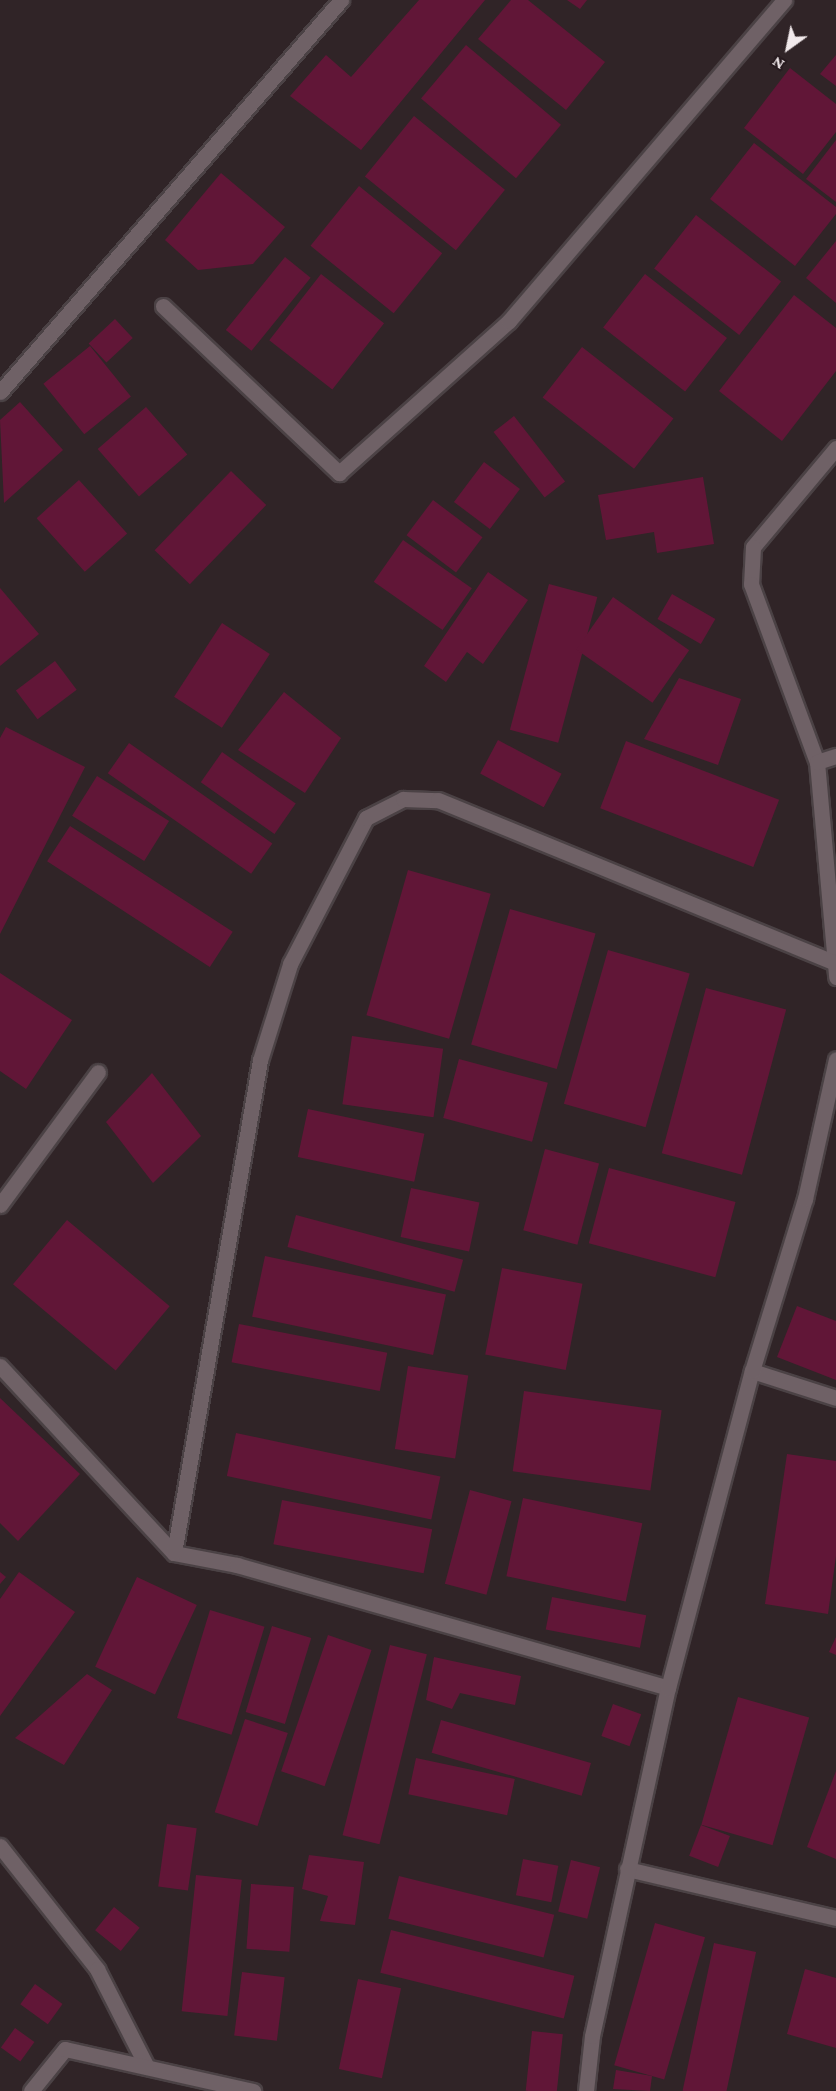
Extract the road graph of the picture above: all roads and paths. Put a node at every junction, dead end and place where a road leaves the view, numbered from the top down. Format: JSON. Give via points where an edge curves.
{"nodes":[{"id":1,"x":341,"y":0,"type":"edge"},
{"id":2,"x":784,"y":0,"type":"edge"},
{"id":3,"x":163,"y":306,"type":"dead end"},
{"id":4,"x":0,"y":392,"type":"edge"},
{"id":5,"x":836,"y":448,"type":"edge"},
{"id":6,"x":836,"y":756,"type":"edge"},
{"id":7,"x":817,"y":762,"type":"junction"},
{"id":8,"x":836,"y":970,"type":"edge"},
{"id":9,"x":836,"y":1059,"type":"edge"},
{"id":10,"x":98,"y":1072,"type":"dead end"},
{"id":11,"x":0,"y":1205,"type":"edge"},
{"id":12,"x":0,"y":1366,"type":"edge"},
{"id":13,"x":752,"y":1371,"type":"junction"},
{"id":14,"x":836,"y":1398,"type":"edge"},
{"id":15,"x":174,"y":1552,"type":"junction"},
{"id":16,"x":668,"y":1688,"type":"junction"},
{"id":17,"x":0,"y":1846,"type":"edge"},
{"id":18,"x":627,"y":1869,"type":"junction"},
{"id":19,"x":836,"y":1918,"type":"edge"},
{"id":20,"x":147,"y":2067,"type":"junction"},
{"id":21,"x":31,"y":2091,"type":"edge"},
{"id":22,"x":253,"y":2091,"type":"edge"},
{"id":23,"x":586,"y":2091,"type":"edge"}],
"edges":[{"from":1,"to":4,"type":"street"},
{"from":2,"to":3,"type":"street","via":[[509,321],[339,473]]},
{"from":5,"to":7,"type":"street","via":[[753,547],[751,584]]},
{"from":6,"to":7,"type":"street"},
{"from":7,"to":8,"type":"street"},
{"from":8,"to":15,"type":"street","via":[[438,800],[404,799],[366,818],[290,964],[260,1060]]},
{"from":9,"to":13,"type":"street","via":[[805,1199]]},
{"from":10,"to":11,"type":"street"},
{"from":12,"to":15,"type":"street"},
{"from":13,"to":14,"type":"street"},
{"from":13,"to":16,"type":"street"},
{"from":15,"to":16,"type":"street","via":[[237,1565]]},
{"from":16,"to":18,"type":"street"},
{"from":17,"to":20,"type":"street","via":[[97,1969]]},
{"from":18,"to":19,"type":"street"},
{"from":18,"to":23,"type":"street","via":[[592,2036]]},
{"from":20,"to":21,"type":"street","via":[[65,2049]]},
{"from":20,"to":22,"type":"street"}]}
